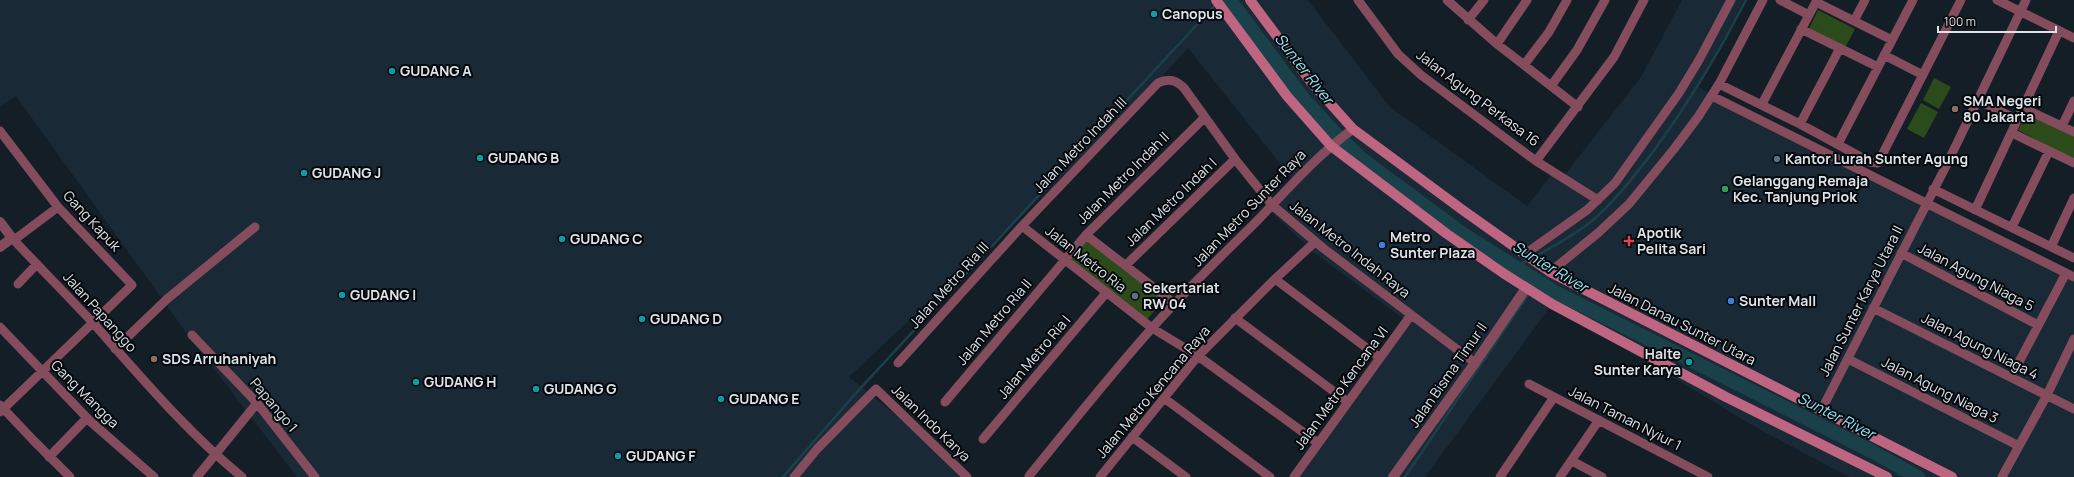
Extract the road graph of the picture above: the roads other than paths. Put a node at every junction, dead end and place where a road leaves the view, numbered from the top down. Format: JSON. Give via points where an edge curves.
{"nodes":[{"id":1,"x":1250,"y":0,"type":"edge"},
{"id":2,"x":1358,"y":0,"type":"edge"},
{"id":3,"x":1447,"y":0,"type":"edge"},
{"id":4,"x":1484,"y":0,"type":"edge"},
{"id":5,"x":1527,"y":0,"type":"edge"},
{"id":6,"x":1567,"y":0,"type":"edge"},
{"id":7,"x":1605,"y":0,"type":"edge"},
{"id":8,"x":1644,"y":0,"type":"edge"},
{"id":9,"x":1731,"y":0,"type":"edge"},
{"id":10,"x":1763,"y":0,"type":"edge"},
{"id":11,"x":1780,"y":0,"type":"edge"},
{"id":12,"x":1865,"y":0,"type":"edge"},
{"id":13,"x":1913,"y":0,"type":"edge"},
{"id":14,"x":1961,"y":0,"type":"edge"},
{"id":15,"x":1997,"y":0,"type":"edge"},
{"id":16,"x":2026,"y":0,"type":"edge"},
{"id":17,"x":1816,"y":1,"type":"edge"},
{"id":18,"x":1219,"y":4,"type":"edge"},
{"id":19,"x":2020,"y":12,"type":"junction"},
{"id":20,"x":1809,"y":15,"type":"junction"},
{"id":21,"x":1468,"y":20,"type":"junction"},
{"id":22,"x":1854,"y":21,"type":"junction"},
{"id":23,"x":1801,"y":29,"type":"junction"},
{"id":24,"x":2059,"y":31,"type":"junction"},
{"id":25,"x":2074,"y":38,"type":"edge"},
{"id":26,"x":1892,"y":40,"type":"junction"},
{"id":27,"x":1497,"y":44,"type":"junction"},
{"id":28,"x":1840,"y":48,"type":"junction"},
{"id":29,"x":1884,"y":55,"type":"junction"},
{"id":30,"x":1524,"y":65,"type":"junction"},
{"id":31,"x":1878,"y":68,"type":"junction"},
{"id":32,"x":1923,"y":75,"type":"junction"},
{"id":33,"x":1158,"y":84,"type":"joint"},
{"id":34,"x":1719,"y":84,"type":"junction"},
{"id":35,"x":1551,"y":86,"type":"junction"},
{"id":36,"x":1712,"y":96,"type":"junction"},
{"id":37,"x":1978,"y":100,"type":"junction"},
{"id":38,"x":2074,"y":101,"type":"edge"},
{"id":39,"x":1762,"y":104,"type":"junction"},
{"id":40,"x":1578,"y":107,"type":"junction"},
{"id":41,"x":2023,"y":108,"type":"junction"},
{"id":42,"x":1204,"y":118,"type":"junction"},
{"id":43,"x":2018,"y":120,"type":"junction"},
{"id":44,"x":1800,"y":124,"type":"junction"},
{"id":45,"x":2062,"y":126,"type":"junction"},
{"id":46,"x":0,"y":131,"type":"edge"},
{"id":47,"x":1350,"y":131,"type":"junction"},
{"id":48,"x":2074,"y":132,"type":"edge"},
{"id":49,"x":2012,"y":133,"type":"junction"},
{"id":50,"x":1333,"y":144,"type":"junction"},
{"id":51,"x":1838,"y":144,"type":"junction"},
{"id":52,"x":2049,"y":151,"type":"junction"},
{"id":53,"x":1235,"y":159,"type":"junction"},
{"id":54,"x":1536,"y":161,"type":"junction"},
{"id":55,"x":2074,"y":163,"type":"edge"},
{"id":56,"x":1933,"y":189,"type":"junction"},
{"id":57,"x":2074,"y":198,"type":"edge"},
{"id":58,"x":1598,"y":200,"type":"junction"},
{"id":59,"x":1925,"y":204,"type":"junction"},
{"id":60,"x":1272,"y":205,"type":"junction"},
{"id":61,"x":58,"y":208,"type":"junction"},
{"id":62,"x":1975,"y":210,"type":"junction"},
{"id":63,"x":0,"y":222,"type":"edge"},
{"id":64,"x":1022,"y":226,"type":"junction"},
{"id":65,"x":255,"y":227,"type":"dead end"},
{"id":66,"x":2012,"y":227,"type":"junction"},
{"id":67,"x":1086,"y":234,"type":"junction"},
{"id":68,"x":13,"y":239,"type":"junction"},
{"id":69,"x":1315,"y":242,"type":"junction"},
{"id":70,"x":2051,"y":247,"type":"junction"},
{"id":71,"x":0,"y":248,"type":"edge"},
{"id":72,"x":1901,"y":253,"type":"junction"},
{"id":73,"x":1527,"y":256,"type":"junction"},
{"id":74,"x":2074,"y":258,"type":"edge"},
{"id":75,"x":1064,"y":260,"type":"junction"},
{"id":76,"x":37,"y":264,"type":"junction"},
{"id":77,"x":1126,"y":266,"type":"junction"},
{"id":78,"x":1548,"y":271,"type":"junction"},
{"id":79,"x":2070,"y":275,"type":"edge"},
{"id":80,"x":1275,"y":279,"type":"junction"},
{"id":81,"x":18,"y":284,"type":"dead end"},
{"id":82,"x":1527,"y":289,"type":"junction"},
{"id":83,"x":1106,"y":293,"type":"junction"},
{"id":84,"x":1174,"y":304,"type":"junction"},
{"id":85,"x":1873,"y":308,"type":"junction"},
{"id":86,"x":1411,"y":315,"type":"junction"},
{"id":87,"x":1235,"y":318,"type":"junction"},
{"id":88,"x":93,"y":324,"type":"junction"},
{"id":89,"x":2038,"y":325,"type":"junction"},
{"id":90,"x":0,"y":327,"type":"edge"},
{"id":91,"x":1152,"y":328,"type":"junction"},
{"id":92,"x":192,"y":335,"type":"dead end"},
{"id":93,"x":2074,"y":339,"type":"edge"},
{"id":94,"x":115,"y":349,"type":"junction"},
{"id":95,"x":1198,"y":356,"type":"junction"},
{"id":96,"x":1380,"y":358,"type":"junction"},
{"id":97,"x":1848,"y":358,"type":"junction"},
{"id":98,"x":898,"y":363,"type":"dead end"},
{"id":99,"x":1475,"y":363,"type":"junction"},
{"id":100,"x":42,"y":371,"type":"junction"},
{"id":101,"x":2011,"y":377,"type":"junction"},
{"id":102,"x":1529,"y":384,"type":"dead end"},
{"id":103,"x":2047,"y":395,"type":"junction"},
{"id":104,"x":1554,"y":397,"type":"junction"},
{"id":105,"x":1164,"y":398,"type":"junction"},
{"id":106,"x":945,"y":402,"type":"dead end"},
{"id":107,"x":1348,"y":402,"type":"junction"},
{"id":108,"x":257,"y":403,"type":"junction"},
{"id":109,"x":1,"y":408,"type":"edge"},
{"id":110,"x":2074,"y":409,"type":"edge"},
{"id":111,"x":1821,"y":411,"type":"junction"},
{"id":112,"x":87,"y":418,"type":"junction"},
{"id":113,"x":1599,"y":420,"type":"junction"},
{"id":114,"x":1132,"y":437,"type":"junction"},
{"id":115,"x":983,"y":439,"type":"dead end"},
{"id":116,"x":1318,"y":443,"type":"junction"},
{"id":117,"x":2019,"y":446,"type":"junction"},
{"id":118,"x":216,"y":453,"type":"junction"},
{"id":119,"x":49,"y":457,"type":"junction"},
{"id":120,"x":1572,"y":461,"type":"junction"},
{"id":121,"x":1029,"y":476,"type":"edge"},
{"id":122,"x":1949,"y":476,"type":"edge"},
{"id":123,"x":70,"y":477,"type":"edge"},
{"id":124,"x":154,"y":477,"type":"edge"},
{"id":125,"x":197,"y":477,"type":"edge"},
{"id":126,"x":242,"y":477,"type":"edge"},
{"id":127,"x":316,"y":477,"type":"edge"},
{"id":128,"x":794,"y":477,"type":"edge"},
{"id":129,"x":967,"y":477,"type":"edge"},
{"id":130,"x":1100,"y":477,"type":"edge"},
{"id":131,"x":1186,"y":477,"type":"edge"},
{"id":132,"x":1270,"y":477,"type":"edge"},
{"id":133,"x":1294,"y":477,"type":"edge"},
{"id":134,"x":1393,"y":477,"type":"edge"},
{"id":135,"x":1500,"y":477,"type":"edge"},
{"id":136,"x":1560,"y":477,"type":"edge"},
{"id":137,"x":1602,"y":477,"type":"edge"},
{"id":138,"x":1708,"y":477,"type":"edge"},
{"id":139,"x":1887,"y":477,"type":"edge"},
{"id":140,"x":2002,"y":477,"type":"edge"}],
"edges":[{"from":1,"to":47,"type":"main road","name":"Jalan Danau Sunter Utara"},
{"from":2,"to":54,"type":"street","name":"Jalan Agung Perkasa 16","via":[[1398,54],[1411,67]]},
{"from":3,"to":21,"type":"street"},
{"from":4,"to":21,"type":"street"},
{"from":5,"to":27,"type":"street"},
{"from":6,"to":30,"type":"street","via":[[1549,32]]},
{"from":7,"to":35,"type":"street","via":[[1577,50]]},
{"from":8,"to":40,"type":"street","via":[[1614,57]]},
{"from":9,"to":58,"type":"street","via":[[1679,93],[1615,183]]},
{"from":10,"to":34,"type":"street"},
{"from":11,"to":20,"type":"street"},
{"from":12,"to":22,"type":"street"},
{"from":13,"to":26,"type":"street"},
{"from":14,"to":32,"type":"street"},
{"from":15,"to":19,"type":"street"},
{"from":16,"to":19,"type":"street","name":"Jalan Sunter Karya Utara II"},
{"from":17,"to":20,"type":"street"},
{"from":17,"to":22,"type":"street"},
{"from":18,"to":50,"type":"main road","via":[[1287,96]]},
{"from":19,"to":24,"type":"street"},
{"from":19,"to":37,"type":"street","name":"Jalan Sunter Karya Utara II"},
{"from":20,"to":23,"type":"street"},
{"from":21,"to":27,"type":"street"},
{"from":22,"to":26,"type":"street"},
{"from":23,"to":28,"type":"street"},
{"from":23,"to":39,"type":"street"},
{"from":24,"to":25,"type":"street"},
{"from":24,"to":41,"type":"street"},
{"from":26,"to":29,"type":"street"},
{"from":27,"to":30,"type":"street"},
{"from":28,"to":31,"type":"street"},
{"from":28,"to":44,"type":"street"},
{"from":29,"to":31,"type":"street"},
{"from":29,"to":32,"type":"street"},
{"from":30,"to":35,"type":"street"},
{"from":31,"to":51,"type":"street"},
{"from":32,"to":51,"type":"street","via":[[1878,163],[1870,162]]},
{"from":33,"to":42,"type":"street","name":"Jalan Metro Indah Raya","via":[[1165,80],[1178,82]]},
{"from":33,"to":64,"type":"street","name":"Jalan Metro Indah III"},
{"from":34,"to":36,"type":"street"},
{"from":34,"to":39,"type":"street"},
{"from":35,"to":40,"type":"street"},
{"from":36,"to":59,"type":"street"},
{"from":36,"to":78,"type":"street","via":[[1674,150],[1629,204],[1598,233]]},
{"from":37,"to":43,"type":"street"},
{"from":37,"to":56,"type":"street","name":"Jalan Sunter Karya Utara II"},
{"from":38,"to":45,"type":"street"},
{"from":39,"to":44,"type":"street"},
{"from":40,"to":54,"type":"street"},
{"from":41,"to":43,"type":"street"},
{"from":41,"to":45,"type":"street"},
{"from":42,"to":53,"type":"street","name":"Jalan Metro Indah Raya"},
{"from":42,"to":67,"type":"street","name":"Jalan Metro Indah II"},
{"from":43,"to":49,"type":"street"},
{"from":44,"to":51,"type":"street"},
{"from":45,"to":48,"type":"street"},
{"from":46,"to":61,"type":"street","name":"Gang Kapuk"},
{"from":47,"to":50,"type":"street","name":"Jalan Metro Sunter Raya"},
{"from":47,"to":73,"type":"main road","name":"Jalan Danau Sunter Utara"},
{"from":49,"to":52,"type":"street"},
{"from":49,"to":62,"type":"street"},
{"from":50,"to":60,"type":"street","name":"Jalan Metro Sunter Raya","via":[[1301,173]]},
{"from":50,"to":82,"type":"main road","via":[[1422,216]]},
{"from":52,"to":55,"type":"street"},
{"from":52,"to":66,"type":"street"},
{"from":53,"to":60,"type":"street","name":"Jalan Metro Indah Raya"},
{"from":53,"to":77,"type":"street","name":"Jalan Metro Indah I"},
{"from":54,"to":58,"type":"street","name":"Jalan Agung Perkasa 16"},
{"from":56,"to":59,"type":"street","name":"Jalan Sunter Karya Utara II"},
{"from":56,"to":62,"type":"street"},
{"from":57,"to":70,"type":"street"},
{"from":58,"to":73,"type":"street"},
{"from":59,"to":72,"type":"street","name":"Jalan Sunter Karya Utara II"},
{"from":59,"to":79,"type":"street"},
{"from":60,"to":69,"type":"street","name":"Jalan Metro Indah Raya"},
{"from":60,"to":84,"type":"street","name":"Jalan Metro Sunter Raya"},
{"from":61,"to":68,"type":"street"},
{"from":61,"to":88,"type":"street","name":"Gang Kapuk","via":[[132,283]]},
{"from":62,"to":66,"type":"street"},
{"from":63,"to":68,"type":"street","name":"Jalan Papanggo"},
{"from":64,"to":75,"type":"street","name":"Jalan Metro Ria"},
{"from":64,"to":98,"type":"street","name":"Jalan Metro Ria III"},
{"from":65,"to":94,"type":"street","via":[[167,299]]},
{"from":66,"to":70,"type":"street"},
{"from":67,"to":75,"type":"street","name":"Jalan Metro Indah II"},
{"from":67,"to":77,"type":"street","name":"Jalan Metro Indah I"},
{"from":68,"to":71,"type":"street"},
{"from":68,"to":76,"type":"street","name":"Jalan Papanggo"},
{"from":69,"to":80,"type":"street","name":"Jalan Metro Kencana Raya"},
{"from":69,"to":86,"type":"street","name":"Jalan Metro Indah Raya"},
{"from":70,"to":74,"type":"street"},
{"from":72,"to":85,"type":"street","name":"Jalan Sunter Karya Utara II"},
{"from":72,"to":89,"type":"street","name":"Jalan Agung Niaga 5"},
{"from":73,"to":78,"type":"main road","name":"Jalan Danau Sunter Utara"},
{"from":75,"to":83,"type":"street","name":"Jalan Metro Ria"},
{"from":75,"to":106,"type":"street","name":"Jalan Metro Ria II"},
{"from":76,"to":81,"type":"street"},
{"from":76,"to":88,"type":"street","name":"Jalan Papanggo"},
{"from":77,"to":84,"type":"street","name":"Jalan Metro Indah I"},
{"from":78,"to":111,"type":"main road","name":"Jalan Danau Sunter Utara"},
{"from":79,"to":89,"type":"street"},
{"from":80,"to":87,"type":"street","name":"Jalan Metro Kencana Raya"},
{"from":80,"to":96,"type":"street"},
{"from":82,"to":99,"type":"street","name":"Jalan Bisma Timur II"},
{"from":82,"to":139,"type":"main road","via":[[1726,397]]},
{"from":83,"to":91,"type":"street","name":"Jalan Metro Ria"},
{"from":83,"to":115,"type":"street","name":"Jalan Metro Ria I"},
{"from":84,"to":91,"type":"street","name":"Jalan Metro Sunter Raya"},
{"from":85,"to":97,"type":"street","name":"Jalan Sunter Karya Utara II"},
{"from":85,"to":101,"type":"street","name":"Jalan Agung Niaga 4"},
{"from":86,"to":96,"type":"street","name":"Jalan Metro Kencana VI"},
{"from":86,"to":99,"type":"street","name":"Jalan Metro Indah Raya"},
{"from":87,"to":95,"type":"street","name":"Jalan Metro Kencana Raya"},
{"from":87,"to":107,"type":"street"},
{"from":88,"to":94,"type":"street","name":"Jalan Papanggo"},
{"from":88,"to":100,"type":"street"},
{"from":89,"to":101,"type":"street"},
{"from":90,"to":100,"type":"street","name":"Gang Mangga"},
{"from":91,"to":95,"type":"street","name":"Jalan Metro Ria"},
{"from":91,"to":121,"type":"street","name":"Jalan Metro Sunter Raya"},
{"from":92,"to":108,"type":"street","name":"Papango 1"},
{"from":93,"to":103,"type":"street"},
{"from":94,"to":118,"type":"street","name":"Jalan Papanggo"},
{"from":95,"to":105,"type":"street","name":"Jalan Metro Kencana Raya"},
{"from":95,"to":116,"type":"street","name":"Jalan Metro Ria"},
{"from":96,"to":107,"type":"street","name":"Jalan Metro Kencana VI"},
{"from":97,"to":111,"type":"street","name":"Jalan Sunter Karya Utara II"},
{"from":97,"to":117,"type":"street","name":"Jalan Agung Niaga 3"},
{"from":99,"to":134,"type":"street","name":"Jalan Bisma Timur II"},
{"from":100,"to":109,"type":"street"},
{"from":100,"to":112,"type":"street","name":"Gang Mangga"},
{"from":101,"to":103,"type":"street","name":"Jalan Agung Niaga 4"},
{"from":102,"to":104,"type":"street","name":"Jalan Taman Nyiur 1"},
{"from":103,"to":110,"type":"street","name":"Jalan Agung Niaga 4"},
{"from":103,"to":117,"type":"street"},
{"from":104,"to":113,"type":"street","name":"Jalan Taman Nyiur 1"},
{"from":104,"to":135,"type":"street"},
{"from":105,"to":114,"type":"street","name":"Jalan Metro Kencana Raya"},
{"from":105,"to":132,"type":"street"},
{"from":107,"to":116,"type":"street","name":"Jalan Metro Kencana VI"},
{"from":108,"to":118,"type":"street"},
{"from":108,"to":127,"type":"street","name":"Papango 1"},
{"from":109,"to":119,"type":"street"},
{"from":111,"to":122,"type":"main road","name":"Jalan Danau Sunter Utara"},
{"from":112,"to":119,"type":"street"},
{"from":112,"to":124,"type":"street","name":"Gang Mangga"},
{"from":113,"to":120,"type":"street"},
{"from":113,"to":138,"type":"street","name":"Jalan Taman Nyiur 1"},
{"from":114,"to":130,"type":"street","name":"Jalan Metro Kencana Raya"},
{"from":114,"to":131,"type":"street"},
{"from":116,"to":133,"type":"street","name":"Jalan Metro Kencana VI"},
{"from":117,"to":140,"type":"street"},
{"from":118,"to":125,"type":"street"},
{"from":118,"to":126,"type":"street","name":"Jalan Papanggo"},
{"from":119,"to":123,"type":"street"},
{"from":120,"to":136,"type":"street"},
{"from":120,"to":137,"type":"street"},
{"from":128,"to":129,"type":"street","name":"Jalan Indo Karya","via":[[817,449],[876,389]]}]}
